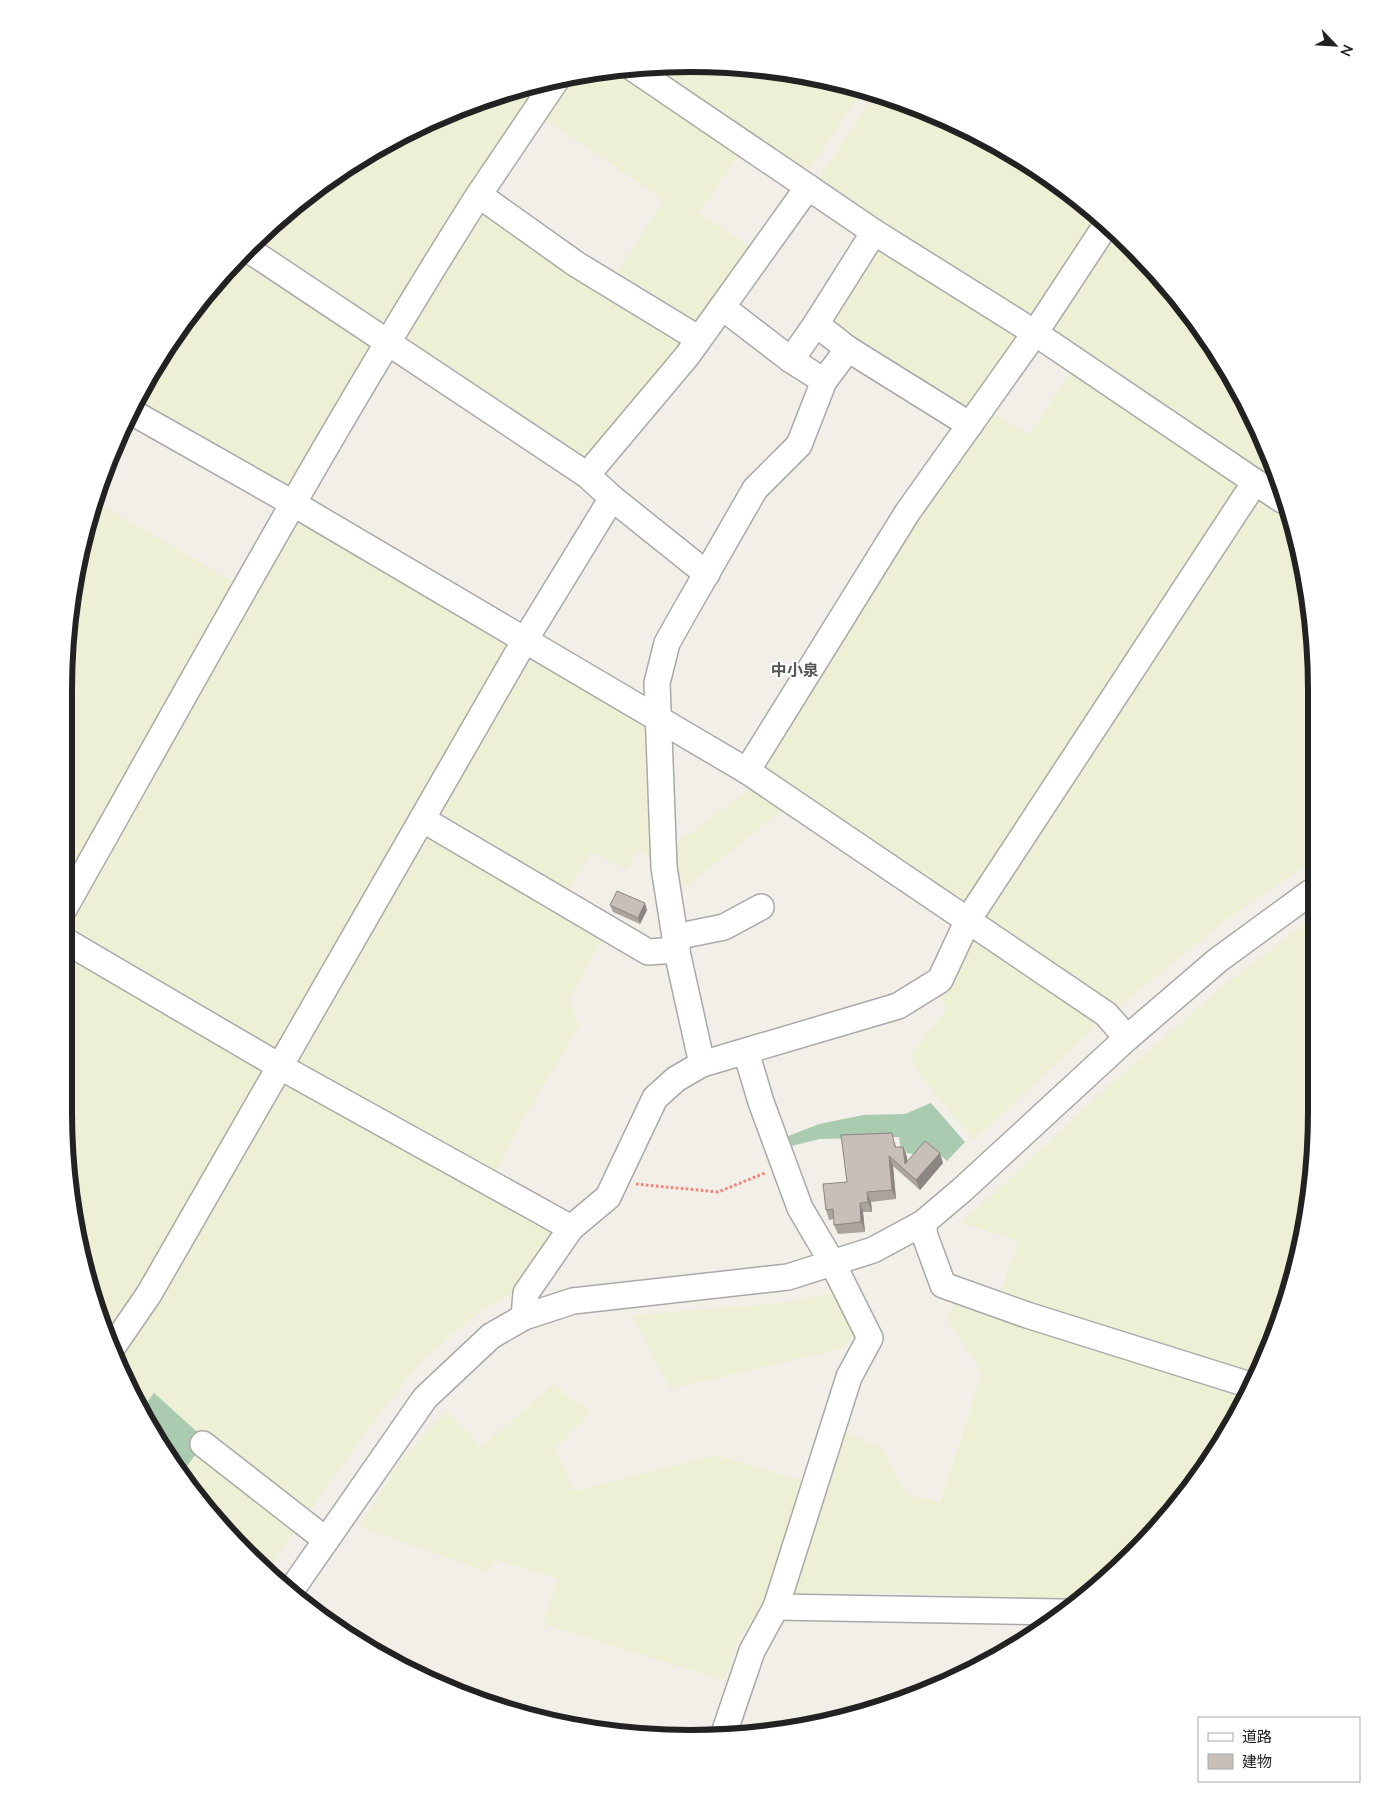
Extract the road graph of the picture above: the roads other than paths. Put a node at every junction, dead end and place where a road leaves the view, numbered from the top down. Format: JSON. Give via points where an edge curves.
{"nodes":[{"id":1,"x":642,"y":75,"type":"edge"},
{"id":2,"x":549,"y":89,"type":"edge"},
{"id":3,"x":808,"y":187,"type":"junction"},
{"id":4,"x":479,"y":195,"type":"junction"},
{"id":5,"x":1102,"y":231,"type":"edge"},
{"id":6,"x":874,"y":232,"type":"junction"},
{"id":7,"x":253,"y":253,"type":"edge"},
{"id":8,"x":722,"y":307,"type":"junction"},
{"id":9,"x":816,"y":324,"type":"junction"},
{"id":10,"x":1035,"y":333,"type":"junction"},
{"id":11,"x":699,"y":339,"type":"junction"},
{"id":12,"x":388,"y":343,"type":"junction"},
{"id":13,"x":848,"y":349,"type":"junction"},
{"id":14,"x":791,"y":360,"type":"junction"},
{"id":15,"x":824,"y":381,"type":"junction"},
{"id":16,"x":137,"y":415,"type":"edge"},
{"id":17,"x":970,"y":425,"type":"junction"},
{"id":18,"x":587,"y":475,"type":"junction"},
{"id":19,"x":1255,"y":482,"type":"junction"},
{"id":20,"x":1276,"y":496,"type":"edge"},
{"id":21,"x":612,"y":498,"type":"junction"},
{"id":22,"x":294,"y":504,"type":"junction"},
{"id":23,"x":707,"y":574,"type":"junction"},
{"id":24,"x":525,"y":640,"type":"junction"},
{"id":25,"x":658,"y":720,"type":"junction"},
{"id":26,"x":747,"y":771,"type":"junction"},
{"id":27,"x":422,"y":819,"type":"junction"},
{"id":28,"x":1308,"y":894,"type":"edge"},
{"id":29,"x":72,"y":895,"type":"edge"},
{"id":30,"x":760,"y":907,"type":"dead end"},
{"id":31,"x":968,"y":920,"type":"junction"},
{"id":32,"x":676,"y":944,"type":"junction"},
{"id":33,"x":72,"y":945,"type":"edge"},
{"id":34,"x":1127,"y":1038,"type":"junction"},
{"id":35,"x":746,"y":1052,"type":"junction"},
{"id":36,"x":702,"y":1064,"type":"junction"},
{"id":37,"x":280,"y":1066,"type":"junction"},
{"id":38,"x":923,"y":1223,"type":"junction"},
{"id":39,"x":571,"y":1228,"type":"junction"},
{"id":40,"x":832,"y":1264,"type":"junction"},
{"id":41,"x":524,"y":1317,"type":"junction"},
{"id":42,"x":117,"y":1341,"type":"edge"},
{"id":43,"x":1244,"y":1384,"type":"edge"},
{"id":44,"x":203,"y":1444,"type":"dead end"},
{"id":45,"x":326,"y":1540,"type":"junction"},
{"id":46,"x":294,"y":1586,"type":"edge"},
{"id":47,"x":776,"y":1607,"type":"junction"},
{"id":48,"x":1052,"y":1612,"type":"edge"},
{"id":49,"x":726,"y":1728,"type":"edge"}],
"edges":[{"from":1,"to":3,"type":"street"},
{"from":2,"to":4,"type":"street"},
{"from":3,"to":6,"type":"street"},
{"from":3,"to":8,"type":"street"},
{"from":4,"to":11,"type":"street","via":[[576,264]]},
{"from":4,"to":12,"type":"street"},
{"from":5,"to":10,"type":"street"},
{"from":6,"to":9,"type":"street"},
{"from":6,"to":10,"type":"street"},
{"from":7,"to":12,"type":"street"},
{"from":8,"to":11,"type":"street"},
{"from":8,"to":14,"type":"street"},
{"from":9,"to":13,"type":"street"},
{"from":9,"to":14,"type":"street"},
{"from":10,"to":17,"type":"street"},
{"from":10,"to":19,"type":"street"},
{"from":11,"to":18,"type":"street"},
{"from":12,"to":18,"type":"street"},
{"from":12,"to":22,"type":"street"},
{"from":13,"to":15,"type":"street"},
{"from":13,"to":17,"type":"street"},
{"from":14,"to":15,"type":"street"},
{"from":15,"to":23,"type":"street","via":[[799,445],[755,489]]},
{"from":16,"to":22,"type":"street"},
{"from":17,"to":26,"type":"street","via":[[907,513]]},
{"from":18,"to":21,"type":"street"},
{"from":19,"to":20,"type":"street"},
{"from":19,"to":31,"type":"street"},
{"from":21,"to":23,"type":"street"},
{"from":21,"to":24,"type":"street"},
{"from":22,"to":24,"type":"street"},
{"from":22,"to":29,"type":"street"},
{"from":23,"to":25,"type":"street","via":[[667,643],[657,683]]},
{"from":24,"to":25,"type":"street"},
{"from":24,"to":27,"type":"street"},
{"from":25,"to":26,"type":"street"},
{"from":25,"to":32,"type":"street","via":[[664,867]]},
{"from":26,"to":31,"type":"street"},
{"from":27,"to":32,"type":"street","via":[[648,952]]},
{"from":27,"to":37,"type":"street"},
{"from":28,"to":34,"type":"street","via":[[1218,960]]},
{"from":30,"to":32,"type":"street","via":[[724,927]]},
{"from":31,"to":34,"type":"street","via":[[1106,1014]]},
{"from":31,"to":35,"type":"street","via":[[940,980],[898,1006]]},
{"from":32,"to":36,"type":"street"},
{"from":33,"to":37,"type":"street"},
{"from":34,"to":38,"type":"street"},
{"from":35,"to":36,"type":"street"},
{"from":35,"to":40,"type":"street","via":[[800,1208]]},
{"from":36,"to":39,"type":"street","via":[[676,1079],[655,1098],[608,1197]]},
{"from":37,"to":39,"type":"street"},
{"from":37,"to":42,"type":"street","via":[[149,1294]]},
{"from":38,"to":40,"type":"street","via":[[873,1250]]},
{"from":38,"to":43,"type":"street","via":[[943,1285]]},
{"from":39,"to":41,"type":"street","via":[[526,1293]]},
{"from":40,"to":41,"type":"street","via":[[788,1277],[573,1301]]},
{"from":40,"to":47,"type":"street","via":[[870,1338],[849,1377]]},
{"from":41,"to":45,"type":"street","via":[[491,1336],[425,1398]]},
{"from":44,"to":45,"type":"street"},
{"from":45,"to":46,"type":"street"},
{"from":47,"to":48,"type":"street"},
{"from":47,"to":49,"type":"street","via":[[752,1651]]}]}
